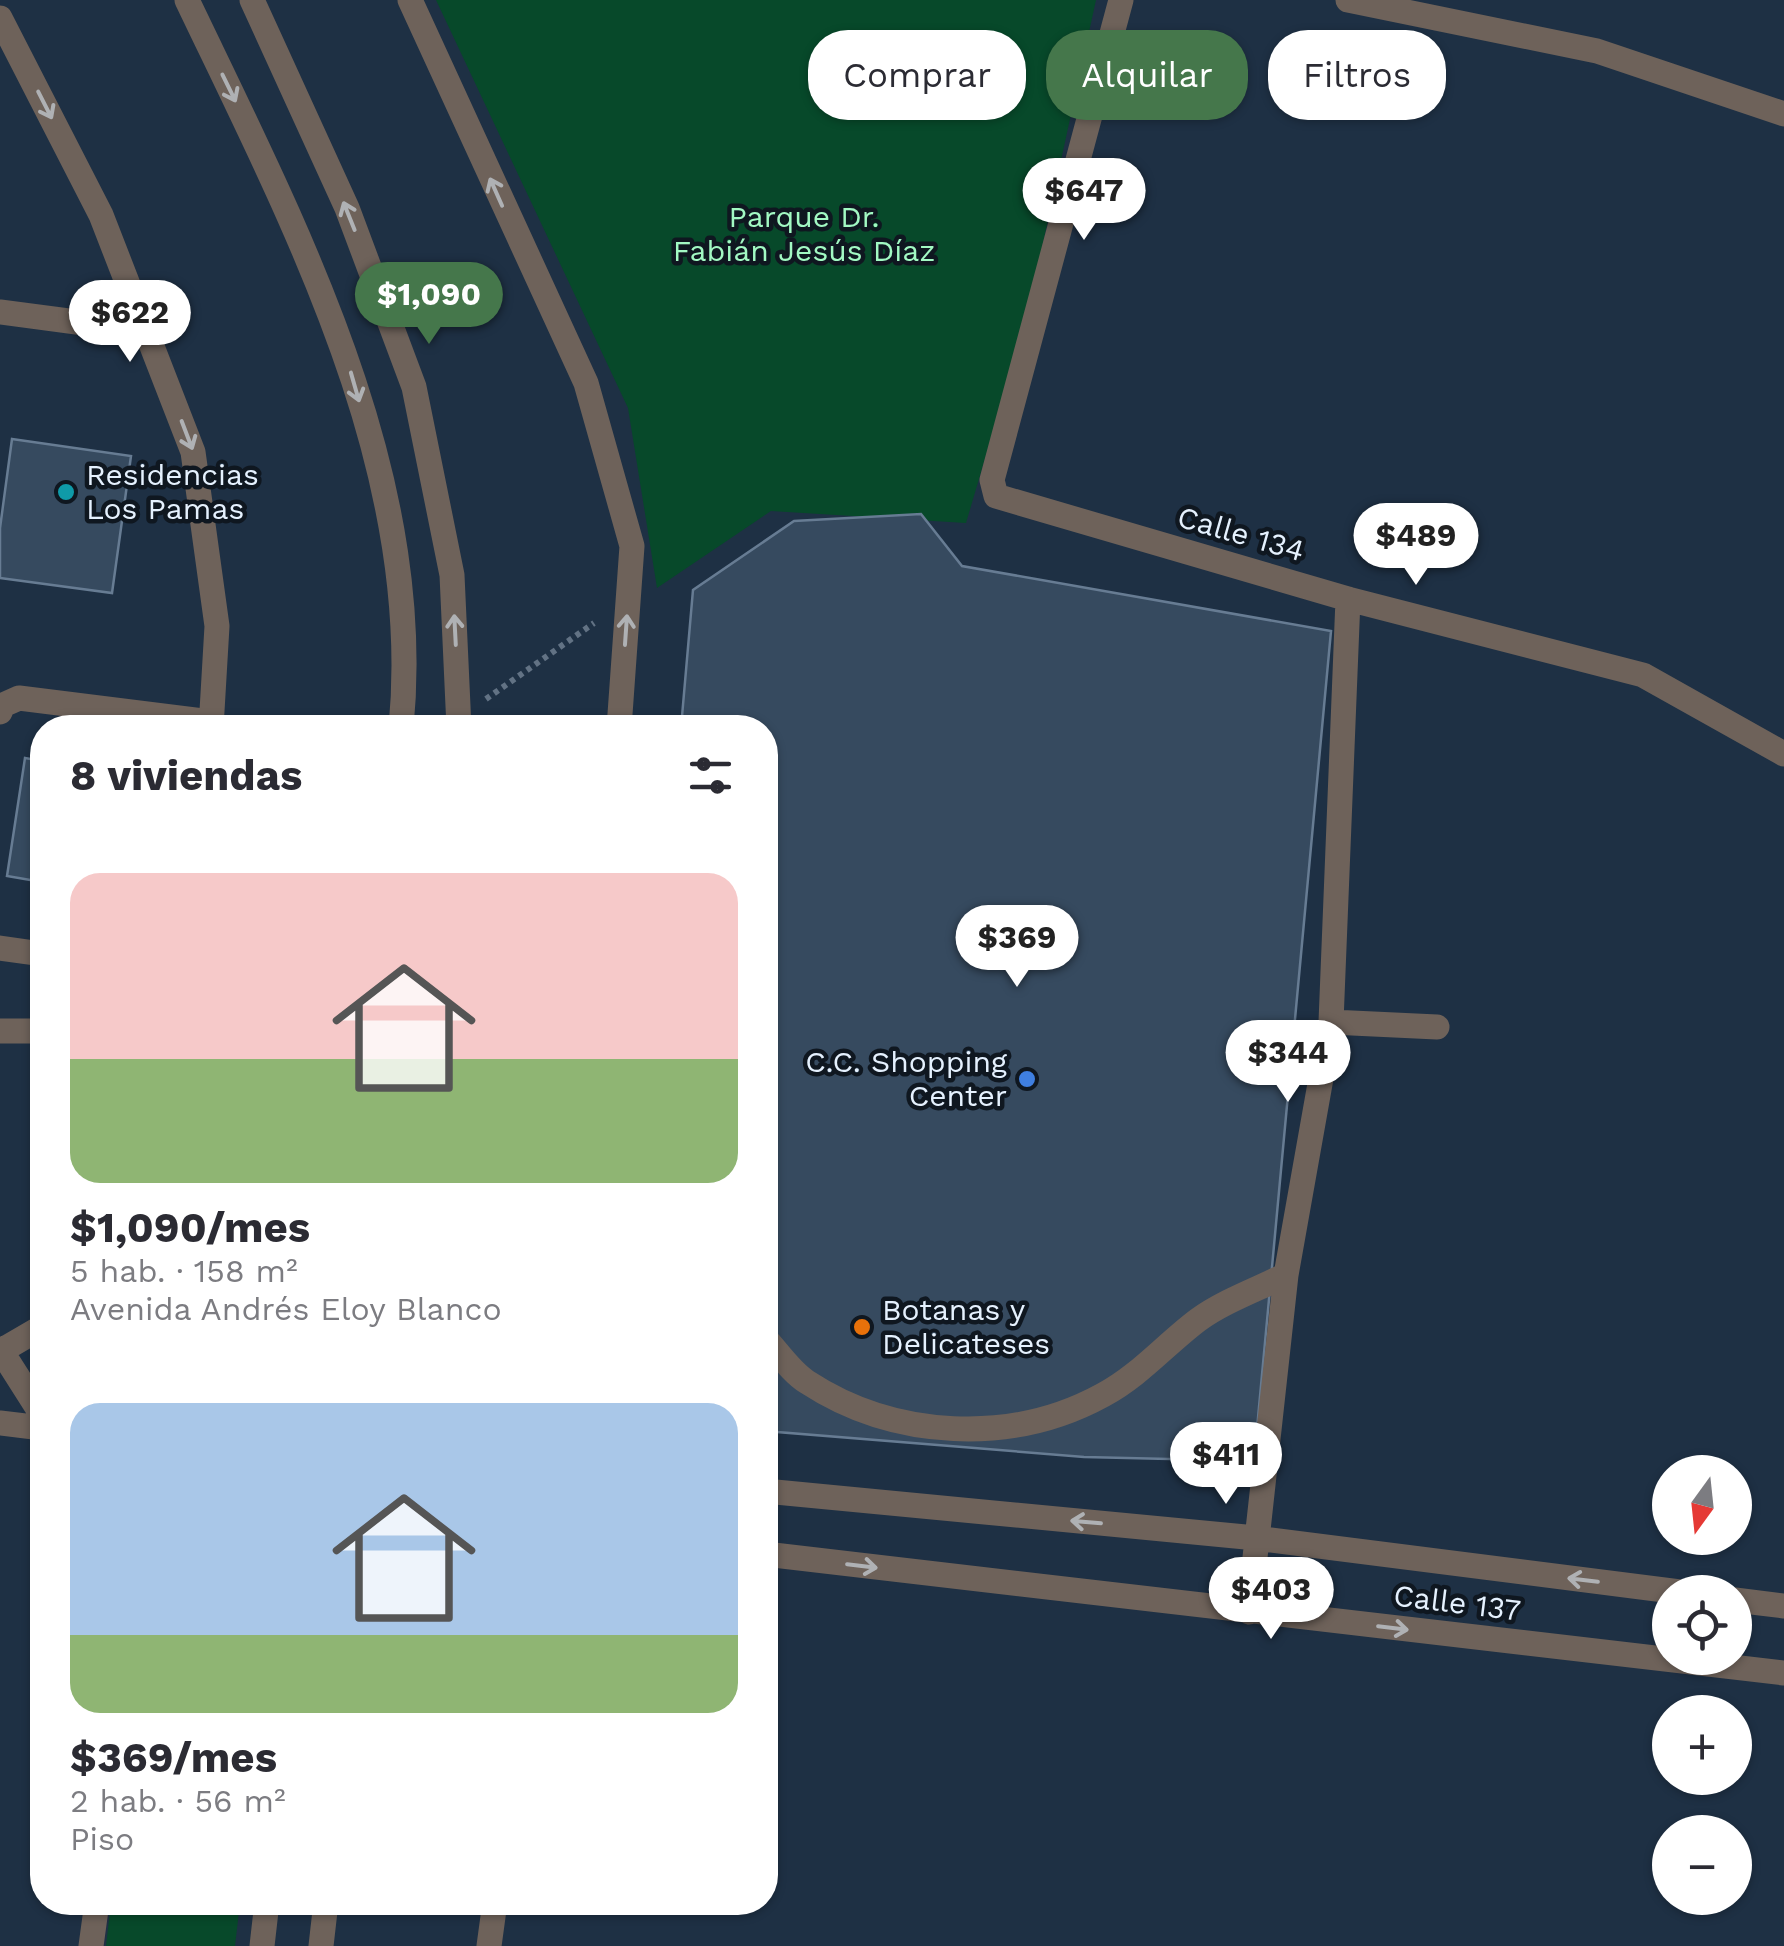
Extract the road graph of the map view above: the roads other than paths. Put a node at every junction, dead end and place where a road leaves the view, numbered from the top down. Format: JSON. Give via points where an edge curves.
{"nodes":[{"id":1,"x":187,"y":0,"type":"edge"},
{"id":2,"x":252,"y":0,"type":"edge"},
{"id":3,"x":410,"y":0,"type":"edge"},
{"id":4,"x":1121,"y":0,"type":"edge"},
{"id":5,"x":1348,"y":0,"type":"edge"},
{"id":6,"x":0,"y":18,"type":"edge"},
{"id":7,"x":1784,"y":114,"type":"edge"},
{"id":8,"x":0,"y":312,"type":"edge"},
{"id":9,"x":148,"y":336,"type":"junction"},
{"id":10,"x":1348,"y":599,"type":"junction"},
{"id":11,"x":0,"y":712,"type":"edge"},
{"id":12,"x":140,"y":715,"type":"edge"},
{"id":13,"x":212,"y":715,"type":"edge"},
{"id":14,"x":401,"y":715,"type":"edge"},
{"id":15,"x":460,"y":715,"type":"edge"},
{"id":16,"x":620,"y":715,"type":"edge"},
{"id":17,"x":1784,"y":754,"type":"edge"},
{"id":18,"x":0,"y":948,"type":"edge"},
{"id":19,"x":30,"y":952,"type":"edge"},
{"id":20,"x":1331,"y":1022,"type":"junction"},
{"id":21,"x":1437,"y":1027,"type":"dead end"},
{"id":22,"x":0,"y":1031,"type":"edge"},
{"id":23,"x":30,"y":1032,"type":"edge"},
{"id":24,"x":1286,"y":1275,"type":"junction"},
{"id":25,"x":30,"y":1333,"type":"edge"},
{"id":26,"x":1,"y":1350,"type":"edge"},
{"id":27,"x":778,"y":1352,"type":"edge"},
{"id":28,"x":30,"y":1396,"type":"edge"},
{"id":29,"x":0,"y":1423,"type":"edge"},
{"id":30,"x":30,"y":1427,"type":"edge"},
{"id":31,"x":778,"y":1492,"type":"edge"},
{"id":32,"x":1256,"y":1538,"type":"junction"},
{"id":33,"x":778,"y":1556,"type":"edge"},
{"id":34,"x":1652,"y":1588,"type":"edge"},
{"id":35,"x":1752,"y":1601,"type":"edge"},
{"id":36,"x":1782,"y":1604,"type":"edge"},
{"id":37,"x":1250,"y":1612,"type":"junction"},
{"id":38,"x":1784,"y":1673,"type":"edge"},
{"id":39,"x":95,"y":1915,"type":"edge"},
{"id":40,"x":266,"y":1915,"type":"edge"},
{"id":41,"x":324,"y":1915,"type":"edge"},
{"id":42,"x":493,"y":1915,"type":"edge"},
{"id":43,"x":91,"y":1946,"type":"edge"},
{"id":44,"x":262,"y":1946,"type":"edge"},
{"id":45,"x":320,"y":1946,"type":"edge"},
{"id":46,"x":489,"y":1946,"type":"edge"}],
"edges":[{"from":1,"to":14,"type":"street","one_way":true,"via":[[292,220],[347,362],[378,466],[401,598]]},
{"from":15,"to":2,"type":"street","one_way":true,"via":[[452,575],[414,387],[346,208]]},
{"from":16,"to":3,"type":"street","one_way":true,"via":[[632,546],[586,383]]},
{"from":4,"to":10,"type":"street","name":"Calle 134","via":[[992,480],[996,496]]},
{"from":5,"to":7,"type":"street","via":[[1597,51]]},
{"from":6,"to":9,"type":"street","one_way":true,"via":[[101,215]]},
{"from":8,"to":9,"type":"street"},
{"from":9,"to":13,"type":"street","one_way":true,"via":[[193,452],[217,626]]},
{"from":10,"to":17,"type":"street","name":"Calle 134","via":[[1643,675]]},
{"from":10,"to":20,"type":"street"},
{"from":11,"to":12,"type":"street","via":[[19,698]]},
{"from":18,"to":19,"type":"street"},
{"from":20,"to":21,"type":"street"},
{"from":20,"to":24,"type":"street"},
{"from":22,"to":23,"type":"street"},
{"from":24,"to":27,"type":"street","via":[[1200,1319],[1107,1394],[1062,1416],[994,1429],[922,1427],[861,1411],[804,1380]]},
{"from":24,"to":32,"type":"street"},
{"from":25,"to":26,"type":"street"},
{"from":26,"to":28,"type":"street"},
{"from":29,"to":30,"type":"street"},
{"from":32,"to":31,"type":"street","one_way":true},
{"from":34,"to":32,"type":"street","one_way":true},
{"from":32,"to":37,"type":"street"},
{"from":33,"to":37,"type":"street","name":"Calle 137","one_way":true},
{"from":35,"to":36,"type":"street"},
{"from":37,"to":38,"type":"street","name":"Calle 137","one_way":true},
{"from":39,"to":43,"type":"street"},
{"from":40,"to":44,"type":"street"},
{"from":41,"to":45,"type":"street"},
{"from":42,"to":46,"type":"street"}]}
